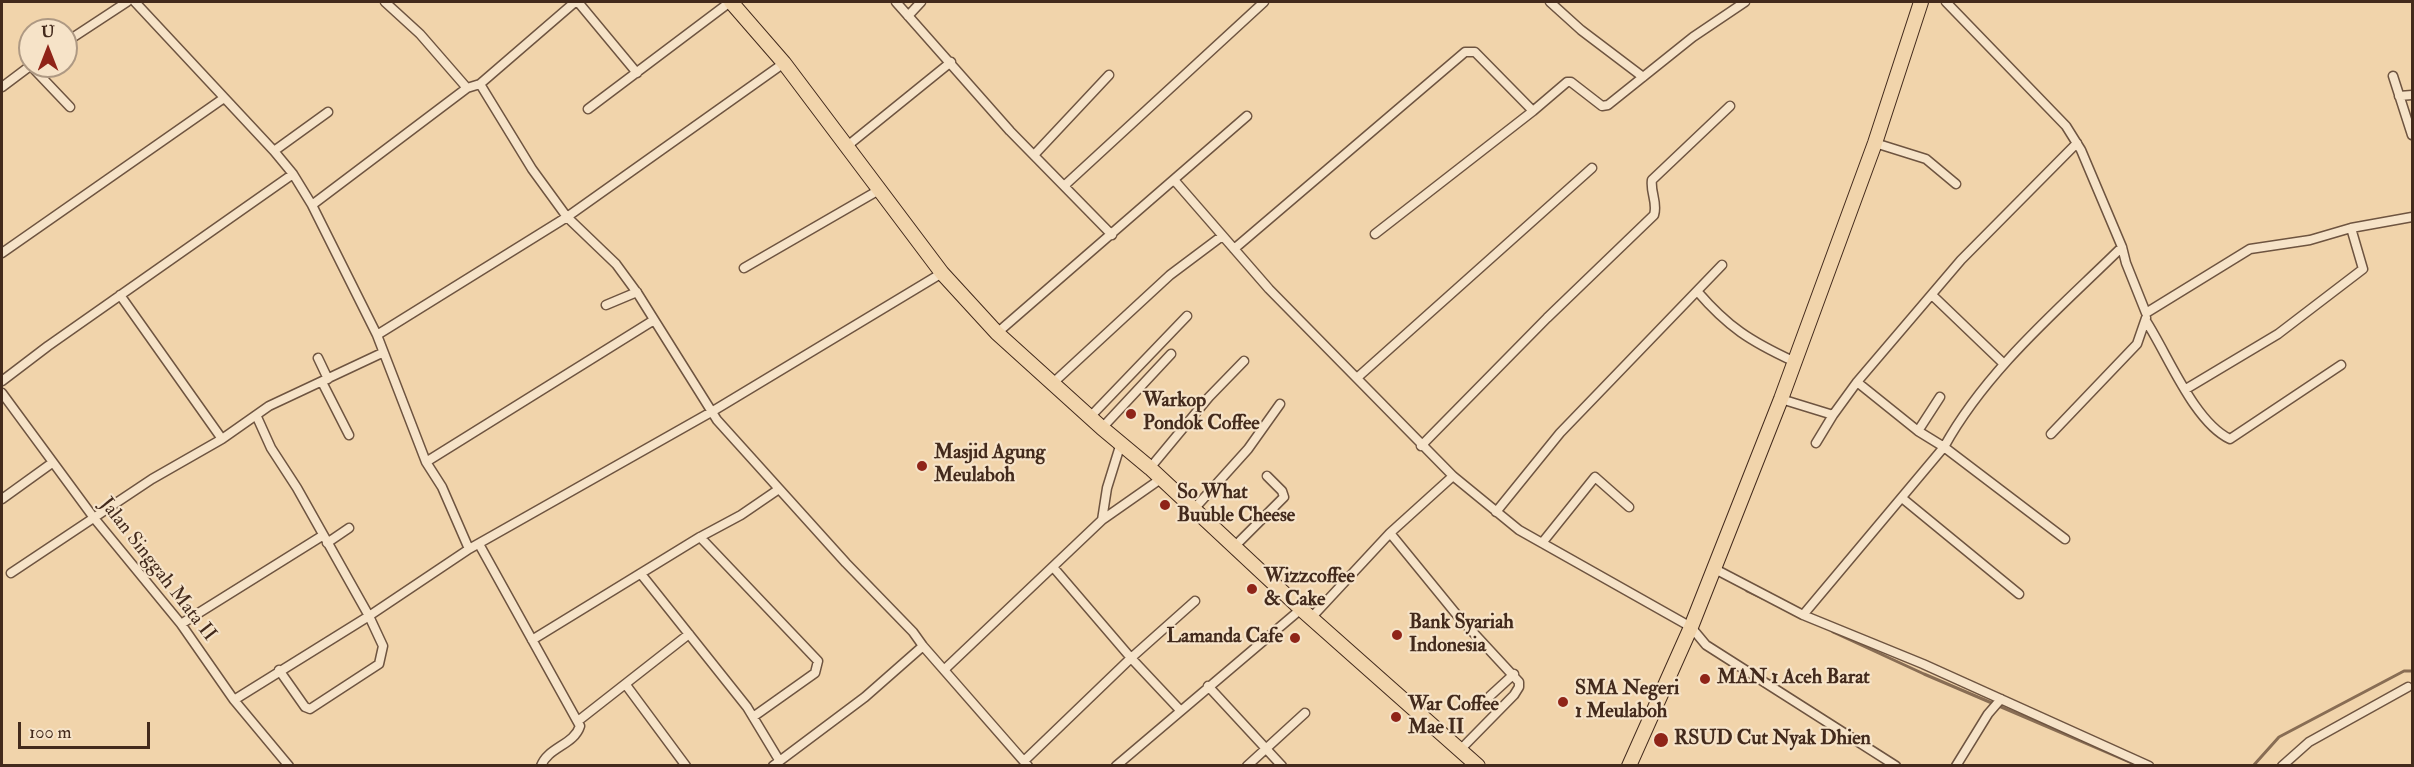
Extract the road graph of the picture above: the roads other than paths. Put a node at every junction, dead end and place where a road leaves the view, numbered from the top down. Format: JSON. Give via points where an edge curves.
{"nodes":[{"id":1,"x":127,"y":2,"type":"edge"},
{"id":2,"x":135,"y":2,"type":"edge"},
{"id":3,"x":385,"y":2,"type":"edge"},
{"id":4,"x":576,"y":2,"type":"edge"},
{"id":5,"x":730,"y":2,"type":"edge"},
{"id":6,"x":896,"y":2,"type":"edge"},
{"id":7,"x":921,"y":2,"type":"edge"},
{"id":8,"x":1264,"y":2,"type":"edge"},
{"id":9,"x":1550,"y":2,"type":"edge"},
{"id":10,"x":1745,"y":2,"type":"edge"},
{"id":11,"x":1921,"y":2,"type":"edge"},
{"id":12,"x":1946,"y":2,"type":"edge"},
{"id":13,"x":908,"y":16,"type":"junction"},
{"id":14,"x":78,"y":34,"type":"edge"},
{"id":15,"x":951,"y":62,"type":"junction"},
{"id":16,"x":784,"y":63,"type":"junction"},
{"id":17,"x":638,"y":73,"type":"junction"},
{"id":18,"x":18,"y":75,"type":"edge"},
{"id":19,"x":1109,"y":75,"type":"dead end"},
{"id":20,"x":2393,"y":76,"type":"dead end"},
{"id":21,"x":1643,"y":77,"type":"junction"},
{"id":22,"x":42,"y":78,"type":"edge"},
{"id":23,"x":480,"y":84,"type":"junction"},
{"id":24,"x":2,"y":87,"type":"edge"},
{"id":25,"x":467,"y":88,"type":"junction"},
{"id":26,"x":2412,"y":94,"type":"edge"},
{"id":27,"x":2398,"y":96,"type":"junction"},
{"id":28,"x":224,"y":98,"type":"junction"},
{"id":29,"x":1730,"y":106,"type":"dead end"},
{"id":30,"x":70,"y":107,"type":"dead end"},
{"id":31,"x":588,"y":109,"type":"dead end"},
{"id":32,"x":1533,"y":111,"type":"junction"},
{"id":33,"x":328,"y":112,"type":"dead end"},
{"id":34,"x":1247,"y":116,"type":"dead end"},
{"id":35,"x":2412,"y":135,"type":"edge"},
{"id":36,"x":1875,"y":143,"type":"junction"},
{"id":37,"x":2077,"y":143,"type":"junction"},
{"id":38,"x":846,"y":147,"type":"junction"},
{"id":39,"x":274,"y":151,"type":"junction"},
{"id":40,"x":1034,"y":155,"type":"junction"},
{"id":41,"x":1592,"y":168,"type":"dead end"},
{"id":42,"x":293,"y":174,"type":"junction"},
{"id":43,"x":1174,"y":181,"type":"junction"},
{"id":44,"x":1956,"y":184,"type":"dead end"},
{"id":45,"x":1064,"y":186,"type":"junction"},
{"id":46,"x":879,"y":190,"type":"junction"},
{"id":47,"x":312,"y":205,"type":"junction"},
{"id":48,"x":567,"y":217,"type":"junction"},
{"id":49,"x":2412,"y":217,"type":"edge"},
{"id":50,"x":2351,"y":228,"type":"junction"},
{"id":51,"x":1375,"y":234,"type":"dead end"},
{"id":52,"x":1112,"y":235,"type":"junction"},
{"id":53,"x":1222,"y":236,"type":"junction"},
{"id":54,"x":2122,"y":247,"type":"junction"},
{"id":55,"x":1234,"y":249,"type":"junction"},
{"id":56,"x":2,"y":253,"type":"edge"},
{"id":57,"x":1722,"y":265,"type":"dead end"},
{"id":58,"x":744,"y":268,"type":"dead end"},
{"id":59,"x":942,"y":273,"type":"junction"},
{"id":60,"x":1697,"y":291,"type":"junction"},
{"id":61,"x":637,"y":292,"type":"junction"},
{"id":62,"x":1932,"y":295,"type":"junction"},
{"id":63,"x":120,"y":296,"type":"junction"},
{"id":64,"x":606,"y":304,"type":"dead end"},
{"id":65,"x":1187,"y":316,"type":"dead end"},
{"id":66,"x":2146,"y":317,"type":"junction"},
{"id":67,"x":654,"y":320,"type":"junction"},
{"id":68,"x":997,"y":333,"type":"junction"},
{"id":69,"x":377,"y":335,"type":"junction"},
{"id":70,"x":382,"y":353,"type":"junction"},
{"id":71,"x":1171,"y":354,"type":"dead end"},
{"id":72,"x":318,"y":357,"type":"dead end"},
{"id":73,"x":1244,"y":361,"type":"dead end"},
{"id":74,"x":1793,"y":361,"type":"junction"},
{"id":75,"x":2004,"y":364,"type":"junction"},
{"id":76,"x":2341,"y":365,"type":"dead end"},
{"id":77,"x":1358,"y":377,"type":"junction"},
{"id":78,"x":2,"y":381,"type":"edge"},
{"id":79,"x":325,"y":381,"type":"junction"},
{"id":80,"x":1053,"y":382,"type":"junction"},
{"id":81,"x":1857,"y":382,"type":"junction"},
{"id":82,"x":2186,"y":389,"type":"junction"},
{"id":83,"x":2,"y":393,"type":"edge"},
{"id":84,"x":1940,"y":397,"type":"dead end"},
{"id":85,"x":1781,"y":399,"type":"junction"},
{"id":86,"x":1280,"y":404,"type":"dead end"},
{"id":87,"x":713,"y":411,"type":"junction"},
{"id":88,"x":1833,"y":415,"type":"junction"},
{"id":89,"x":256,"y":417,"type":"junction"},
{"id":90,"x":1090,"y":417,"type":"junction"},
{"id":91,"x":1102,"y":428,"type":"junction"},
{"id":92,"x":1918,"y":431,"type":"junction"},
{"id":93,"x":2051,"y":434,"type":"dead end"},
{"id":94,"x":349,"y":435,"type":"dead end"},
{"id":95,"x":222,"y":439,"type":"junction"},
{"id":96,"x":1121,"y":443,"type":"junction"},
{"id":97,"x":1816,"y":443,"type":"dead end"},
{"id":98,"x":1421,"y":446,"type":"junction"},
{"id":99,"x":1944,"y":447,"type":"junction"},
{"id":100,"x":426,"y":462,"type":"junction"},
{"id":101,"x":52,"y":463,"type":"junction"},
{"id":102,"x":1150,"y":468,"type":"junction"},
{"id":103,"x":1267,"y":476,"type":"dead end"},
{"id":104,"x":1453,"y":476,"type":"junction"},
{"id":105,"x":1162,"y":478,"type":"junction"},
{"id":106,"x":779,"y":489,"type":"junction"},
{"id":107,"x":1902,"y":498,"type":"junction"},
{"id":108,"x":2,"y":499,"type":"edge"},
{"id":109,"x":1629,"y":507,"type":"dead end"},
{"id":110,"x":1194,"y":509,"type":"junction"},
{"id":111,"x":1496,"y":512,"type":"junction"},
{"id":112,"x":94,"y":518,"type":"junction"},
{"id":113,"x":1101,"y":520,"type":"junction"},
{"id":114,"x":349,"y":528,"type":"dead end"},
{"id":115,"x":1390,"y":533,"type":"junction"},
{"id":116,"x":700,"y":537,"type":"junction"},
{"id":117,"x":324,"y":539,"type":"junction"},
{"id":118,"x":2066,"y":539,"type":"dead end"},
{"id":119,"x":1542,"y":543,"type":"junction"},
{"id":120,"x":479,"y":544,"type":"junction"},
{"id":121,"x":1235,"y":546,"type":"junction"},
{"id":122,"x":469,"y":549,"type":"junction"},
{"id":123,"x":1053,"y":567,"type":"junction"},
{"id":124,"x":1713,"y":568,"type":"junction"},
{"id":125,"x":11,"y":573,"type":"dead end"},
{"id":126,"x":641,"y":574,"type":"junction"},
{"id":127,"x":2019,"y":594,"type":"dead end"},
{"id":128,"x":1195,"y":600,"type":"dead end"},
{"id":129,"x":1306,"y":614,"type":"junction"},
{"id":130,"x":1803,"y":615,"type":"junction"},
{"id":131,"x":369,"y":616,"type":"junction"},
{"id":132,"x":181,"y":624,"type":"junction"},
{"id":133,"x":1691,"y":627,"type":"junction"},
{"id":134,"x":689,"y":634,"type":"junction"},
{"id":135,"x":532,"y":640,"type":"junction"},
{"id":136,"x":923,"y":646,"type":"junction"},
{"id":137,"x":1131,"y":658,"type":"junction"},
{"id":138,"x":945,"y":669,"type":"junction"},
{"id":139,"x":279,"y":670,"type":"junction"},
{"id":140,"x":1514,"y":674,"type":"junction"},
{"id":141,"x":626,"y":685,"type":"junction"},
{"id":142,"x":1208,"y":686,"type":"junction"},
{"id":143,"x":2408,"y":687,"type":"dead end"},
{"id":144,"x":1490,"y":696,"type":"dead end"},
{"id":145,"x":2001,"y":699,"type":"junction"},
{"id":146,"x":234,"y":700,"type":"junction"},
{"id":147,"x":1179,"y":710,"type":"junction"},
{"id":148,"x":1305,"y":712,"type":"dead end"},
{"id":149,"x":753,"y":717,"type":"junction"},
{"id":150,"x":578,"y":721,"type":"junction"},
{"id":151,"x":1268,"y":748,"type":"junction"},
{"id":152,"x":1460,"y":750,"type":"junction"},
{"id":153,"x":776,"y":763,"type":"edge"},
{"id":154,"x":1026,"y":763,"type":"edge"},
{"id":155,"x":289,"y":765,"type":"edge"},
{"id":156,"x":541,"y":765,"type":"edge"},
{"id":157,"x":686,"y":765,"type":"edge"},
{"id":158,"x":1116,"y":765,"type":"edge"},
{"id":159,"x":1247,"y":765,"type":"edge"},
{"id":160,"x":1282,"y":765,"type":"edge"},
{"id":161,"x":1478,"y":765,"type":"edge"},
{"id":162,"x":1629,"y":765,"type":"edge"},
{"id":163,"x":1896,"y":765,"type":"edge"},
{"id":164,"x":1956,"y":765,"type":"edge"},
{"id":165,"x":2149,"y":765,"type":"edge"},
{"id":166,"x":2282,"y":765,"type":"edge"}],
"edges":[{"from":1,"to":14,"type":"street"},
{"from":2,"to":28,"type":"street"},
{"from":3,"to":25,"type":"street","via":[[420,34]]},
{"from":4,"to":17,"type":"street"},
{"from":4,"to":23,"type":"street"},
{"from":5,"to":16,"type":"main road"},
{"from":5,"to":17,"type":"street"},
{"from":6,"to":13,"type":"street"},
{"from":7,"to":13,"type":"street"},
{"from":8,"to":45,"type":"street"},
{"from":9,"to":21,"type":"street"},
{"from":10,"to":21,"type":"street"},
{"from":11,"to":36,"type":"main road"},
{"from":12,"to":37,"type":"street","via":[[2044,103]]},
{"from":13,"to":15,"type":"street"},
{"from":15,"to":38,"type":"street"},
{"from":15,"to":40,"type":"street"},
{"from":16,"to":38,"type":"main road"},
{"from":16,"to":48,"type":"street"},
{"from":17,"to":31,"type":"street"},
{"from":18,"to":24,"type":"street"},
{"from":19,"to":40,"type":"street"},
{"from":20,"to":27,"type":"street"},
{"from":21,"to":32,"type":"street","via":[[1602,106],[1567,82]]},
{"from":22,"to":30,"type":"street"},
{"from":23,"to":25,"type":"street"},
{"from":23,"to":48,"type":"street","via":[[532,169]]},
{"from":25,"to":47,"type":"street"},
{"from":26,"to":27,"type":"street"},
{"from":27,"to":35,"type":"street"},
{"from":28,"to":39,"type":"street"},
{"from":28,"to":56,"type":"street"},
{"from":29,"to":98,"type":"street","via":[[1652,180],[1657,208],[1654,215]]},
{"from":32,"to":51,"type":"street"},
{"from":32,"to":55,"type":"street","via":[[1475,52],[1465,52]]},
{"from":33,"to":39,"type":"street"},
{"from":34,"to":43,"type":"street"},
{"from":36,"to":44,"type":"street","via":[[1926,159]]},
{"from":36,"to":74,"type":"main road"},
{"from":37,"to":54,"type":"street"},
{"from":37,"to":62,"type":"street","via":[[1961,260]]},
{"from":38,"to":46,"type":"main road"},
{"from":39,"to":42,"type":"street"},
{"from":40,"to":45,"type":"street"},
{"from":41,"to":77,"type":"street"},
{"from":42,"to":47,"type":"street"},
{"from":42,"to":63,"type":"street"},
{"from":43,"to":52,"type":"street"},
{"from":43,"to":53,"type":"street"},
{"from":45,"to":52,"type":"street"},
{"from":46,"to":58,"type":"street"},
{"from":46,"to":59,"type":"main road"},
{"from":47,"to":69,"type":"street"},
{"from":48,"to":61,"type":"street","via":[[616,264]]},
{"from":48,"to":69,"type":"street"},
{"from":49,"to":50,"type":"street"},
{"from":50,"to":66,"type":"street","via":[[2330,236],[2250,249]]},
{"from":50,"to":82,"type":"street","via":[[2363,269],[2278,334]]},
{"from":52,"to":68,"type":"street"},
{"from":53,"to":55,"type":"street"},
{"from":53,"to":80,"type":"street","via":[[1170,275]]},
{"from":54,"to":66,"type":"street"},
{"from":54,"to":75,"type":"street"},
{"from":55,"to":77,"type":"street"},
{"from":57,"to":60,"type":"street"},
{"from":59,"to":68,"type":"main road"},
{"from":59,"to":87,"type":"street"},
{"from":60,"to":74,"type":"street","via":[[1735,330]]},
{"from":60,"to":111,"type":"street","via":[[1560,433]]},
{"from":61,"to":64,"type":"street"},
{"from":61,"to":67,"type":"street"},
{"from":62,"to":75,"type":"street"},
{"from":62,"to":81,"type":"street"},
{"from":63,"to":78,"type":"street"},
{"from":63,"to":95,"type":"street"},
{"from":65,"to":90,"type":"street"},
{"from":66,"to":82,"type":"street"},
{"from":66,"to":93,"type":"street","via":[[2137,344]]},
{"from":67,"to":87,"type":"street"},
{"from":67,"to":100,"type":"street"},
{"from":68,"to":80,"type":"main road"},
{"from":69,"to":70,"type":"street"},
{"from":70,"to":79,"type":"street"},
{"from":70,"to":100,"type":"street"},
{"from":71,"to":91,"type":"street"},
{"from":72,"to":79,"type":"street"},
{"from":73,"to":102,"type":"street"},
{"from":74,"to":85,"type":"main road"},
{"from":75,"to":99,"type":"street","via":[[1958,422]]},
{"from":76,"to":82,"type":"street","via":[[2230,439],[2220,436],[2212,427]]},
{"from":77,"to":98,"type":"street"},
{"from":79,"to":89,"type":"street","via":[[269,406]]},
{"from":79,"to":94,"type":"street"},
{"from":80,"to":90,"type":"main road"},
{"from":81,"to":88,"type":"street"},
{"from":81,"to":92,"type":"street"},
{"from":83,"to":101,"type":"street","name":"Jalan Singgah Mata II"},
{"from":84,"to":92,"type":"street"},
{"from":85,"to":88,"type":"street"},
{"from":85,"to":124,"type":"main road"},
{"from":86,"to":110,"type":"street","via":[[1248,449]]},
{"from":87,"to":106,"type":"street"},
{"from":87,"to":120,"type":"street"},
{"from":88,"to":97,"type":"street"},
{"from":89,"to":95,"type":"street"},
{"from":89,"to":117,"type":"street"},
{"from":90,"to":91,"type":"main road"},
{"from":91,"to":96,"type":"main road"},
{"from":92,"to":99,"type":"street"},
{"from":95,"to":112,"type":"street"},
{"from":96,"to":102,"type":"main road"},
{"from":96,"to":113,"type":"street"},
{"from":98,"to":104,"type":"street"},
{"from":99,"to":107,"type":"street"},
{"from":99,"to":118,"type":"street"},
{"from":100,"to":122,"type":"street","via":[[442,487]]},
{"from":101,"to":108,"type":"street"},
{"from":101,"to":112,"type":"street","name":"Jalan Singgah Mata II"},
{"from":102,"to":105,"type":"main road"},
{"from":103,"to":121,"type":"street","via":[[1284,497]]},
{"from":104,"to":111,"type":"street"},
{"from":104,"to":115,"type":"street"},
{"from":105,"to":110,"type":"main road"},
{"from":105,"to":113,"type":"street"},
{"from":106,"to":116,"type":"street"},
{"from":106,"to":136,"type":"street"},
{"from":107,"to":127,"type":"street"},
{"from":107,"to":130,"type":"street"},
{"from":109,"to":119,"type":"street","via":[[1595,477]]},
{"from":110,"to":121,"type":"main road"},
{"from":111,"to":119,"type":"street"},
{"from":112,"to":125,"type":"street"},
{"from":112,"to":132,"type":"street","name":"Jalan Singgah Mata II"},
{"from":113,"to":123,"type":"street"},
{"from":114,"to":117,"type":"street"},
{"from":115,"to":129,"type":"street"},
{"from":115,"to":140,"type":"street","via":[[1457,615]]},
{"from":116,"to":126,"type":"street"},
{"from":116,"to":149,"type":"street","via":[[818,661],[815,673]]},
{"from":117,"to":131,"type":"street"},
{"from":117,"to":132,"type":"street"},
{"from":119,"to":133,"type":"street"},
{"from":120,"to":122,"type":"street"},
{"from":120,"to":135,"type":"street"},
{"from":121,"to":129,"type":"main road"},
{"from":122,"to":131,"type":"street"},
{"from":123,"to":137,"type":"street"},
{"from":123,"to":138,"type":"street"},
{"from":124,"to":130,"type":"street"},
{"from":124,"to":133,"type":"main road"},
{"from":126,"to":134,"type":"street"},
{"from":126,"to":135,"type":"street"},
{"from":128,"to":137,"type":"street"},
{"from":129,"to":142,"type":"street"},
{"from":129,"to":152,"type":"main road"},
{"from":130,"to":145,"type":"street"},
{"from":131,"to":139,"type":"street"},
{"from":131,"to":139,"type":"street","via":[[383,646],[379,664],[310,709]]},
{"from":132,"to":146,"type":"street","name":"Jalan Singgah Mata II"},
{"from":133,"to":162,"type":"main road"},
{"from":133,"to":163,"type":"street","via":[[1706,645]]},
{"from":134,"to":141,"type":"street"},
{"from":134,"to":149,"type":"street"},
{"from":135,"to":150,"type":"street"},
{"from":136,"to":138,"type":"street"},
{"from":136,"to":153,"type":"street","via":[[865,697]]},
{"from":137,"to":147,"type":"street"},
{"from":137,"to":154,"type":"street"},
{"from":138,"to":154,"type":"street"},
{"from":139,"to":146,"type":"street"},
{"from":140,"to":144,"type":"street"},
{"from":140,"to":152,"type":"street","via":[[1519,687],[1514,695]]},
{"from":141,"to":150,"type":"street"},
{"from":141,"to":157,"type":"street"},
{"from":142,"to":147,"type":"street"},
{"from":142,"to":151,"type":"street"},
{"from":143,"to":166,"type":"street","via":[[2309,742]]},
{"from":145,"to":164,"type":"street"},
{"from":145,"to":165,"type":"street"},
{"from":146,"to":155,"type":"street","name":"Jalan Singgah Mata II"},
{"from":147,"to":158,"type":"street"},
{"from":148,"to":151,"type":"street"},
{"from":149,"to":153,"type":"street"},
{"from":150,"to":156,"type":"street","via":[[578,732],[545,757]]},
{"from":151,"to":159,"type":"street"},
{"from":151,"to":160,"type":"street"},
{"from":152,"to":161,"type":"main road"}]}
